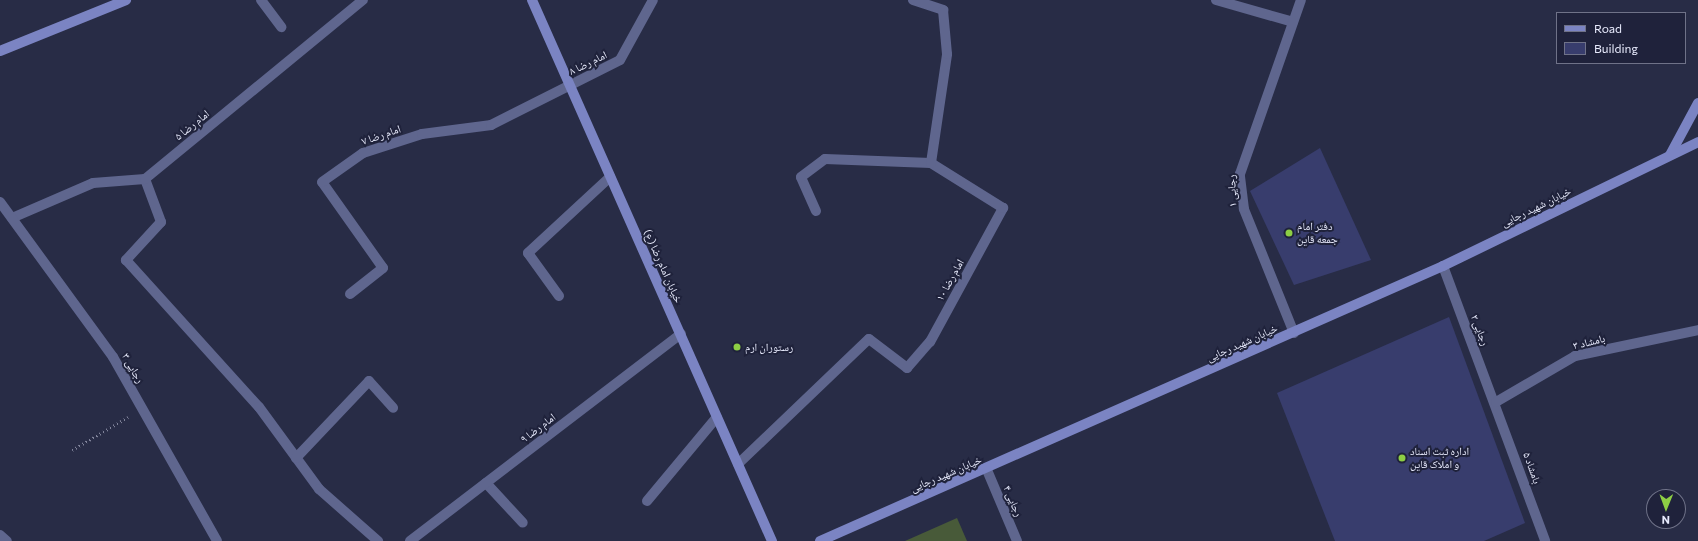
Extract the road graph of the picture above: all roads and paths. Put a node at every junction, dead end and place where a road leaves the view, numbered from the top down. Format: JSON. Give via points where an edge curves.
{"nodes":[{"id":1,"x":126,"y":0,"type":"edge"},
{"id":2,"x":261,"y":0,"type":"edge"},
{"id":3,"x":363,"y":0,"type":"edge"},
{"id":4,"x":532,"y":0,"type":"edge"},
{"id":5,"x":652,"y":0,"type":"edge"},
{"id":6,"x":913,"y":0,"type":"edge"},
{"id":7,"x":1216,"y":0,"type":"edge"},
{"id":8,"x":1301,"y":0,"type":"edge"},
{"id":9,"x":1293,"y":22,"type":"junction"},
{"id":10,"x":281,"y":27,"type":"dead end"},
{"id":11,"x":0,"y":50,"type":"edge"},
{"id":12,"x":570,"y":85,"type":"junction"},
{"id":13,"x":1698,"y":103,"type":"edge"},
{"id":14,"x":1698,"y":142,"type":"edge"},
{"id":15,"x":1670,"y":155,"type":"junction"},
{"id":16,"x":931,"y":163,"type":"junction"},
{"id":17,"x":610,"y":177,"type":"junction"},
{"id":18,"x":146,"y":179,"type":"junction"},
{"id":19,"x":0,"y":202,"type":"edge"},
{"id":20,"x":816,"y":211,"type":"dead end"},
{"id":21,"x":12,"y":218,"type":"junction"},
{"id":22,"x":1443,"y":266,"type":"junction"},
{"id":23,"x":350,"y":294,"type":"dead end"},
{"id":24,"x":559,"y":296,"type":"dead end"},
{"id":25,"x":1698,"y":330,"type":"edge"},
{"id":26,"x":1294,"y":333,"type":"junction"},
{"id":27,"x":681,"y":334,"type":"junction"},
{"id":28,"x":1496,"y":402,"type":"junction"},
{"id":29,"x":142,"y":408,"type":"junction"},
{"id":30,"x":393,"y":408,"type":"dead end"},
{"id":31,"x":718,"y":418,"type":"junction"},
{"id":32,"x":72,"y":450,"type":"dead end"},
{"id":33,"x":296,"y":458,"type":"junction"},
{"id":34,"x":738,"y":464,"type":"junction"},
{"id":35,"x":987,"y":470,"type":"junction"},
{"id":36,"x":486,"y":483,"type":"junction"},
{"id":37,"x":647,"y":501,"type":"dead end"},
{"id":38,"x":523,"y":523,"type":"dead end"},
{"id":39,"x":0,"y":535,"type":"edge"},
{"id":40,"x":7,"y":541,"type":"edge"},
{"id":41,"x":217,"y":541,"type":"edge"},
{"id":42,"x":378,"y":541,"type":"edge"},
{"id":43,"x":410,"y":541,"type":"edge"},
{"id":44,"x":772,"y":541,"type":"edge"},
{"id":45,"x":820,"y":541,"type":"edge"},
{"id":46,"x":1017,"y":541,"type":"edge"},
{"id":47,"x":1545,"y":541,"type":"edge"}],
"edges":[{"from":1,"to":11,"type":"street"},
{"from":2,"to":10,"type":"street"},
{"from":3,"to":18,"type":"street","name":"امام رضا ۵"},
{"from":4,"to":12,"type":"street","name":"خیابان امام رضا (ع)"},
{"from":5,"to":12,"type":"street","name":"امام رضا ۸","via":[[620,60]]},
{"from":6,"to":16,"type":"street","via":[[943,10],[947,54]]},
{"from":7,"to":9,"type":"street"},
{"from":8,"to":9,"type":"street","name":"رجایی ۱"},
{"from":9,"to":26,"type":"street","name":"رجایی ۱","via":[[1240,174],[1244,209]]},
{"from":12,"to":17,"type":"street","name":"خیابان امام رضا (ع)"},
{"from":12,"to":23,"type":"street","name":"امام رضا ۷","via":[[491,125],[422,134],[363,153],[322,182],[383,268]]},
{"from":13,"to":15,"type":"street"},
{"from":14,"to":15,"type":"street","name":"خیابان شهید رجایی"},
{"from":15,"to":22,"type":"street","name":"خیابان شهید رجایی"},
{"from":16,"to":20,"type":"street","via":[[825,159],[801,177]]},
{"from":16,"to":34,"type":"street","name":"امام رضا ۱۰","via":[[1003,208],[930,342],[907,368],[869,339]]},
{"from":17,"to":24,"type":"street","via":[[528,253]]},
{"from":17,"to":27,"type":"street","name":"خیابان امام رضا (ع)"},
{"from":18,"to":21,"type":"street","via":[[93,183]]},
{"from":18,"to":33,"type":"street","via":[[161,222],[126,260],[259,407]]},
{"from":19,"to":21,"type":"street","name":"رجایی ۳"},
{"from":21,"to":29,"type":"street","name":"رجایی ۳","via":[[113,357]]},
{"from":22,"to":26,"type":"street","name":"خیابان شهید رجایی"},
{"from":22,"to":28,"type":"street","name":"رجایی ۲"},
{"from":25,"to":28,"type":"street","name":"بامشاد ۳","via":[[1575,356]]},
{"from":26,"to":35,"type":"street","name":"خیابان شهید رجایی"},
{"from":27,"to":31,"type":"street","name":"خیابان امام رضا (ع)"},
{"from":27,"to":36,"type":"street","name":"امام رضا ۹"},
{"from":28,"to":47,"type":"street","name":"بامشاد ۵"},
{"from":29,"to":32,"type":"path"},
{"from":29,"to":41,"type":"street","name":"رجایی ۳"},
{"from":30,"to":33,"type":"street","via":[[369,381]]},
{"from":31,"to":34,"type":"street","name":"خیابان امام رضا (ع)"},
{"from":31,"to":37,"type":"street"},
{"from":33,"to":42,"type":"street","via":[[319,489]]},
{"from":34,"to":44,"type":"street","name":"خیابان امام رضا (ع)"},
{"from":35,"to":45,"type":"street","name":"خیابان شهید رجایی"},
{"from":35,"to":46,"type":"street","name":"رجایی ۴"},
{"from":36,"to":38,"type":"street"},
{"from":36,"to":43,"type":"street","name":"امام رضا ۹"},
{"from":39,"to":40,"type":"street"}]}
